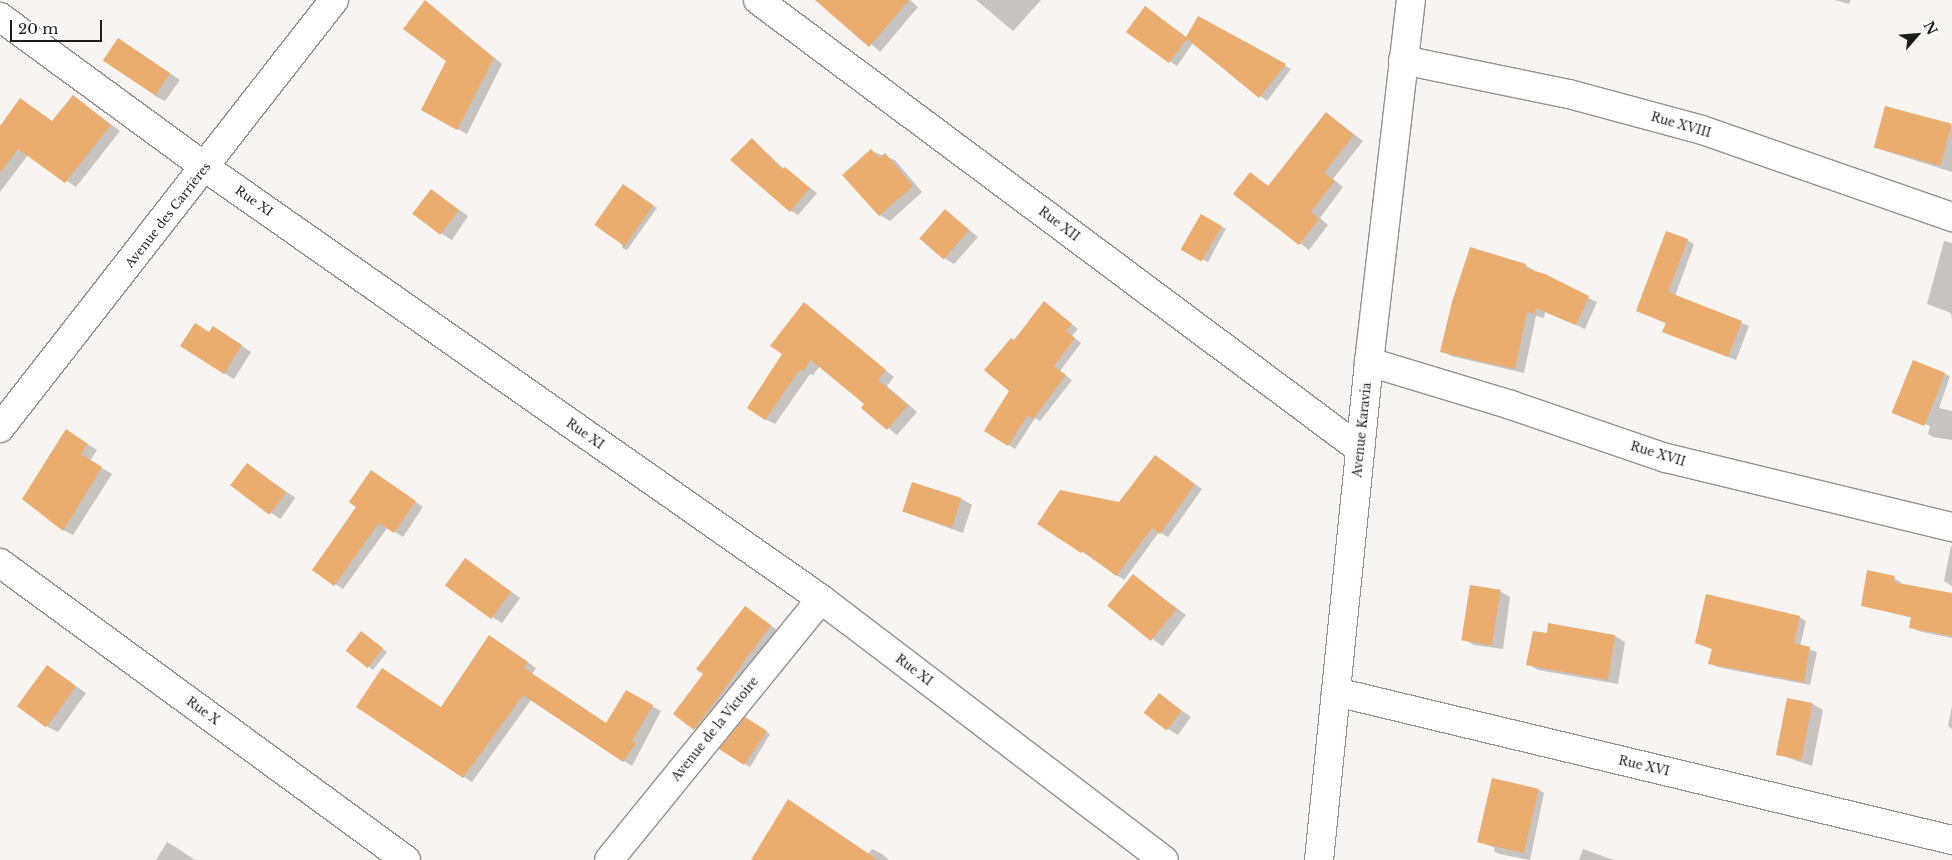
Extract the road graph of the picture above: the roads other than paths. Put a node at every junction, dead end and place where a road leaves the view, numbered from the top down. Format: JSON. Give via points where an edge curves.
{"nodes":[{"id":1,"x":334,"y":0,"type":"edge"},
{"id":2,"x":758,"y":0,"type":"edge"},
{"id":3,"x":1412,"y":0,"type":"edge"},
{"id":4,"x":0,"y":17,"type":"edge"},
{"id":5,"x":1403,"y":60,"type":"junction"},
{"id":6,"x":206,"y":168,"type":"junction"},
{"id":7,"x":1952,"y":217,"type":"edge"},
{"id":8,"x":1369,"y":362,"type":"junction"},
{"id":9,"x":0,"y":428,"type":"edge"},
{"id":10,"x":1360,"y":448,"type":"junction"},
{"id":11,"x":1952,"y":528,"type":"edge"},
{"id":12,"x":0,"y":562,"type":"edge"},
{"id":13,"x":821,"y":599,"type":"junction"},
{"id":14,"x":1336,"y":692,"type":"junction"},
{"id":15,"x":1952,"y":840,"type":"edge"},
{"id":16,"x":406,"y":860,"type":"edge"},
{"id":17,"x":609,"y":860,"type":"edge"},
{"id":18,"x":1164,"y":860,"type":"edge"},
{"id":19,"x":1319,"y":860,"type":"edge"}],
"edges":[{"from":1,"to":6,"type":"street","name":"Avenue des Carrières"},
{"from":2,"to":10,"type":"street","name":"Rue XII"},
{"from":3,"to":5,"type":"street","name":"Avenue Karavia"},
{"from":4,"to":6,"type":"street","name":"Rue XI"},
{"from":5,"to":7,"type":"street","name":"Rue XVIII","via":[[1569,94],[1702,130]]},
{"from":5,"to":8,"type":"street","name":"Avenue Karavia"},
{"from":6,"to":9,"type":"street","name":"Avenue des Carrières"},
{"from":6,"to":13,"type":"street","name":"Rue XI"},
{"from":8,"to":10,"type":"street","name":"Avenue Karavia"},
{"from":8,"to":11,"type":"street","name":"Rue XVII","via":[[1512,405],[1666,458]]},
{"from":10,"to":14,"type":"street","name":"Avenue Karavia"},
{"from":12,"to":16,"type":"street","name":"Rue X"},
{"from":13,"to":17,"type":"street","name":"Avenue de la Victoire"},
{"from":13,"to":18,"type":"street","name":"Rue XI"},
{"from":14,"to":15,"type":"street","name":"Rue XVI"},
{"from":14,"to":19,"type":"street","name":"Avenue Karavia"}]}
